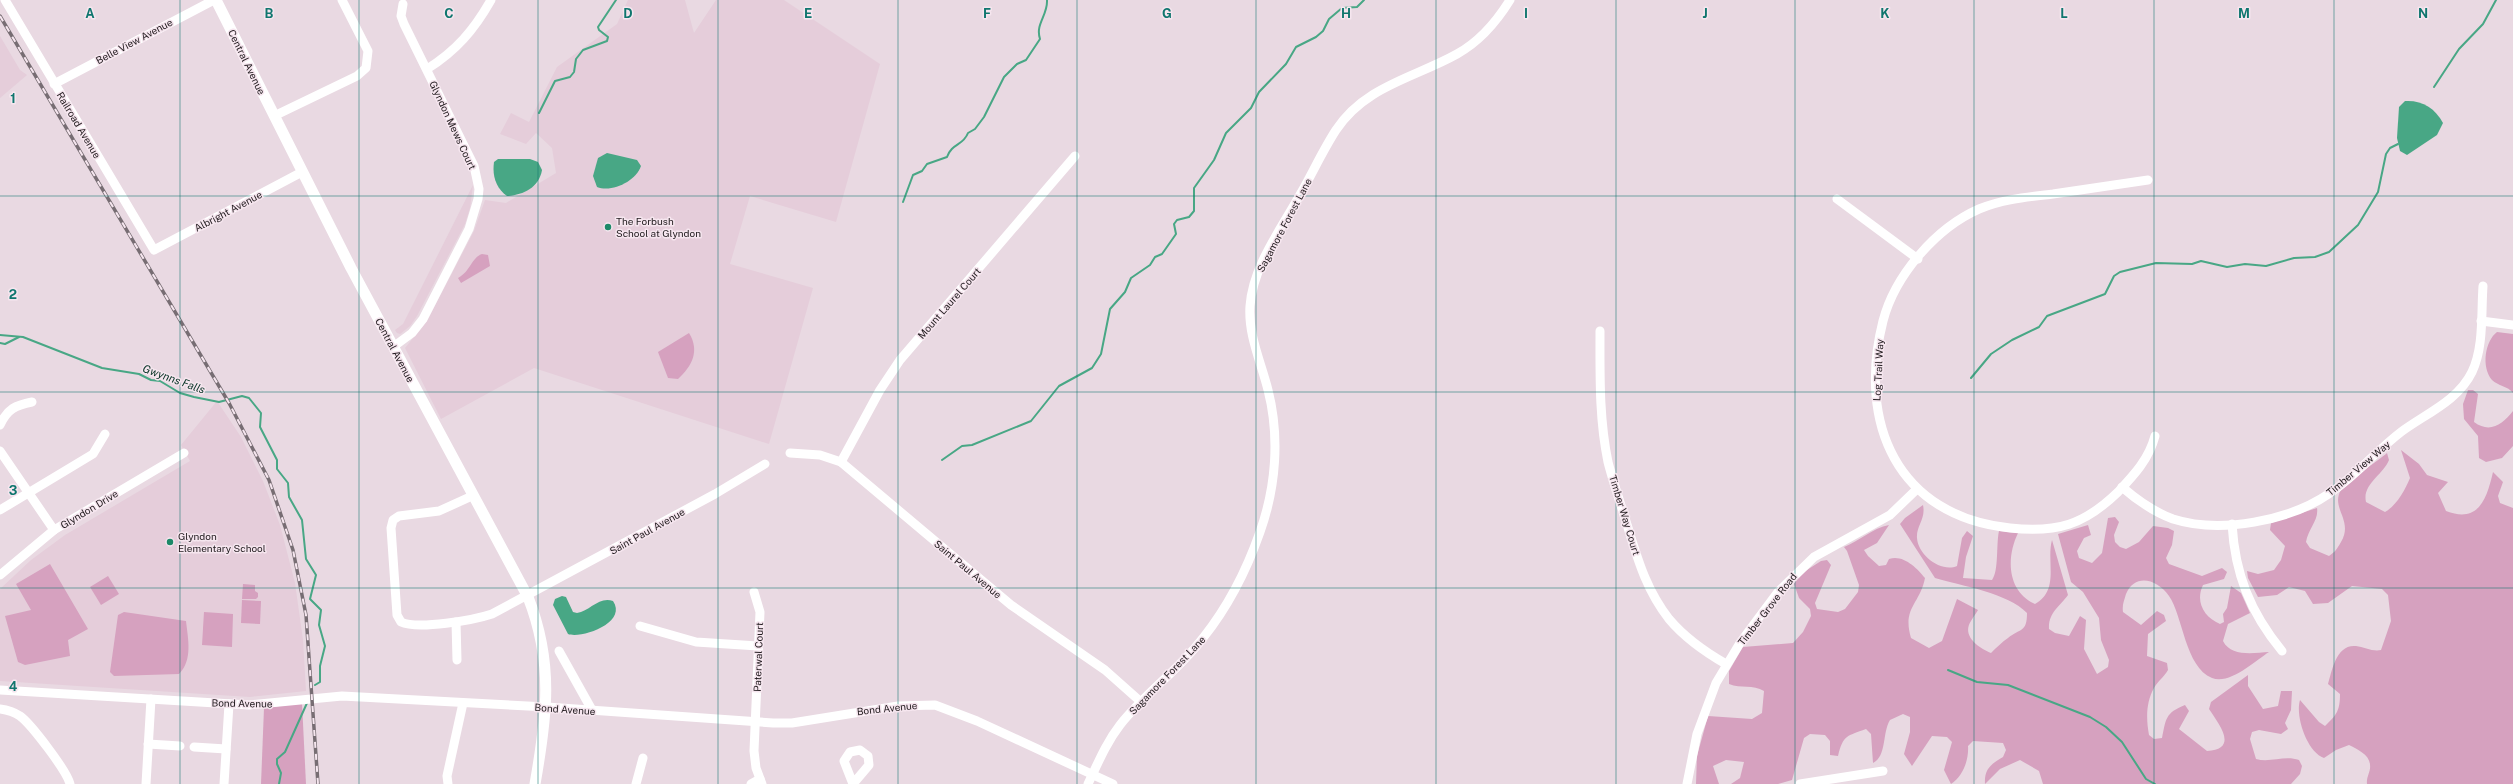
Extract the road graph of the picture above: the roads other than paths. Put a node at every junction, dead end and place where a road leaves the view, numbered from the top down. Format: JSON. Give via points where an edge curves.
{"nodes":[{"id":1,"x":5,"y":0,"type":"edge"},
{"id":2,"x":215,"y":0,"type":"edge"},
{"id":3,"x":342,"y":0,"type":"edge"},
{"id":4,"x":491,"y":0,"type":"edge"},
{"id":5,"x":1510,"y":0,"type":"edge"},
{"id":6,"x":403,"y":4,"type":"dead end"},
{"id":7,"x":427,"y":69,"type":"junction"},
{"id":8,"x":54,"y":84,"type":"junction"},
{"id":9,"x":274,"y":116,"type":"junction"},
{"id":10,"x":1075,"y":156,"type":"dead end"},
{"id":11,"x":302,"y":172,"type":"junction"},
{"id":12,"x":2148,"y":180,"type":"dead end"},
{"id":13,"x":1837,"y":199,"type":"dead end"},
{"id":14,"x":154,"y":250,"type":"joint"},
{"id":15,"x":1918,"y":259,"type":"junction"},
{"id":16,"x":2483,"y":286,"type":"dead end"},
{"id":17,"x":2481,"y":321,"type":"junction"},
{"id":18,"x":2513,"y":325,"type":"edge"},
{"id":19,"x":1600,"y":331,"type":"dead end"},
{"id":20,"x":393,"y":347,"type":"junction"},
{"id":21,"x":32,"y":402,"type":"dead end"},
{"id":22,"x":0,"y":425,"type":"edge"},
{"id":23,"x":105,"y":434,"type":"dead end"},
{"id":24,"x":2155,"y":436,"type":"dead end"},
{"id":25,"x":0,"y":451,"type":"edge"},
{"id":26,"x":184,"y":453,"type":"dead end"},
{"id":27,"x":790,"y":453,"type":"dead end"},
{"id":28,"x":841,"y":462,"type":"junction"},
{"id":29,"x":765,"y":464,"type":"dead end"},
{"id":30,"x":2122,"y":487,"type":"junction"},
{"id":31,"x":1917,"y":489,"type":"junction"},
{"id":32,"x":27,"y":494,"type":"junction"},
{"id":33,"x":472,"y":496,"type":"junction"},
{"id":34,"x":0,"y":510,"type":"edge"},
{"id":35,"x":2232,"y":524,"type":"junction"},
{"id":36,"x":54,"y":530,"type":"junction"},
{"id":37,"x":0,"y":575,"type":"edge"},
{"id":38,"x":754,"y":592,"type":"dead end"},
{"id":39,"x":528,"y":597,"type":"junction"},
{"id":40,"x":456,"y":622,"type":"junction"},
{"id":41,"x":640,"y":626,"type":"dead end"},
{"id":42,"x":758,"y":646,"type":"junction"},
{"id":43,"x":559,"y":651,"type":"dead end"},
{"id":44,"x":2282,"y":651,"type":"dead end"},
{"id":45,"x":457,"y":660,"type":"dead end"},
{"id":46,"x":1726,"y":664,"type":"junction"},
{"id":47,"x":0,"y":690,"type":"edge"},
{"id":48,"x":151,"y":699,"type":"junction"},
{"id":49,"x":1141,"y":702,"type":"junction"},
{"id":50,"x":463,"y":703,"type":"junction"},
{"id":51,"x":228,"y":704,"type":"junction"},
{"id":52,"x":547,"y":707,"type":"junction"},
{"id":53,"x":0,"y":709,"type":"edge"},
{"id":54,"x":592,"y":710,"type":"junction"},
{"id":55,"x":756,"y":723,"type":"junction"},
{"id":56,"x":148,"y":744,"type":"junction"},
{"id":57,"x":180,"y":746,"type":"dead end"},
{"id":58,"x":194,"y":747,"type":"dead end"},
{"id":59,"x":226,"y":749,"type":"junction"},
{"id":60,"x":643,"y":758,"type":"dead end"},
{"id":61,"x":1883,"y":771,"type":"dead end"},
{"id":62,"x":1093,"y":775,"type":"junction"},
{"id":63,"x":1854,"y":780,"type":"edge"},
{"id":64,"x":761,"y":782,"type":"edge"},
{"id":65,"x":70,"y":784,"type":"edge"},
{"id":66,"x":146,"y":784,"type":"edge"},
{"id":67,"x":224,"y":784,"type":"edge"},
{"id":68,"x":448,"y":784,"type":"edge"},
{"id":69,"x":535,"y":784,"type":"edge"},
{"id":70,"x":636,"y":784,"type":"edge"},
{"id":71,"x":750,"y":784,"type":"edge"},
{"id":72,"x":1088,"y":784,"type":"edge"},
{"id":73,"x":1113,"y":784,"type":"edge"},
{"id":74,"x":1687,"y":784,"type":"edge"},
{"id":75,"x":1800,"y":784,"type":"edge"}],
"edges":[{"from":1,"to":8,"type":"street","name":"Railroad Avenue"},
{"from":2,"to":8,"type":"street","name":"Belle View Avenue"},
{"from":2,"to":9,"type":"main road","name":"Central Avenue"},
{"from":3,"to":9,"type":"street","via":[[368,51],[366,68],[357,76]]},
{"from":4,"to":7,"type":"street","via":[[462,43]]},
{"from":5,"to":49,"type":"street","name":"Sagamore Forest Lane","via":[[1494,23],[1472,44],[1434,65],[1382,88],[1350,113],[1336,131],[1269,250],[1256,279],[1250,307],[1252,335],[1268,392],[1274,425],[1274,466],[1266,514],[1250,556],[1215,622],[1186,658]]},
{"from":6,"to":7,"type":"street","name":"Glyndon Mews Court","via":[[401,16]]},
{"from":7,"to":20,"type":"street","name":"Glyndon Mews Court","via":[[474,166],[478,199],[469,229],[423,319],[412,334]]},
{"from":8,"to":14,"type":"street","name":"Railroad Avenue"},
{"from":9,"to":11,"type":"main road","name":"Central Avenue"},
{"from":10,"to":28,"type":"street","name":"Mount Laurel Court","via":[[893,370]]},
{"from":11,"to":14,"type":"street","name":"Albright Avenue"},
{"from":11,"to":20,"type":"main road","name":"Central Avenue"},
{"from":12,"to":15,"type":"street","name":"Log Trail Way","via":[[2015,199],[1988,206],[1946,229]]},
{"from":13,"to":15,"type":"street"},
{"from":15,"to":31,"type":"street","name":"Log Trail Way","via":[[1898,285],[1885,312],[1878,349],[1875,394],[1878,417],[1889,450],[1903,474]]},
{"from":16,"to":17,"type":"street","name":"Timber View Way"},
{"from":17,"to":18,"type":"street"},
{"from":17,"to":35,"type":"street","name":"Timber View Way","via":[[2479,349],[2474,367],[2464,384],[2451,398],[2399,434],[2355,474],[2321,499],[2280,516]]},
{"from":19,"to":46,"type":"street","name":"Timber Way Court","via":[[1600,387],[1604,437],[1610,469],[1642,574],[1657,602],[1675,626],[1692,642]]},
{"from":20,"to":33,"type":"main road","name":"Central Avenue"},
{"from":21,"to":22,"type":"street","via":[[15,406],[6,413]]},
{"from":23,"to":32,"type":"street","via":[[93,454]]},
{"from":24,"to":30,"type":"street","name":"Log Trail Way","via":[[2146,460]]},
{"from":25,"to":32,"type":"street"},
{"from":26,"to":36,"type":"street","name":"Glyndon Drive"},
{"from":27,"to":28,"type":"street","name":"Saint Paul Avenue","via":[[820,455]]},
{"from":28,"to":49,"type":"street","name":"Saint Paul Avenue","via":[[1011,605],[1104,670]]},
{"from":29,"to":39,"type":"street","name":"Saint Paul Avenue"},
{"from":30,"to":31,"type":"street","name":"Log Trail Way","via":[[2081,520],[2064,527],[2038,530],[1998,527],[1971,521],[1944,509]]},
{"from":30,"to":35,"type":"street","name":"Timber View Way","via":[[2146,506],[2174,519],[2200,524]]},
{"from":31,"to":46,"type":"street","name":"Timber Grove Road","via":[[1890,515],[1826,549],[1799,570],[1757,620]]},
{"from":32,"to":34,"type":"street"},
{"from":32,"to":36,"type":"street"},
{"from":33,"to":39,"type":"main road","name":"Central Avenue"},
{"from":33,"to":40,"type":"street","name":"Saint Paul Avenue","via":[[439,511],[399,516],[392,523],[399,620],[409,625]]},
{"from":35,"to":44,"type":"street","via":[[2237,564],[2244,591],[2262,624]]},
{"from":36,"to":37,"type":"street","name":"Glyndon Drive"},
{"from":38,"to":42,"type":"street","name":"Paterwal Court","via":[[760,612]]},
{"from":39,"to":40,"type":"street","name":"Saint Paul Avenue","via":[[492,614]]},
{"from":39,"to":52,"type":"main road","name":"Central Avenue","via":[[544,654]]},
{"from":40,"to":45,"type":"street"},
{"from":41,"to":42,"type":"street","via":[[696,642]]},
{"from":42,"to":55,"type":"street","name":"Paterwal Court"},
{"from":43,"to":54,"type":"street"},
{"from":46,"to":74,"type":"street","name":"Timber Grove Road","via":[[1700,724]]},
{"from":47,"to":48,"type":"street","name":"Bond Avenue"},
{"from":48,"to":51,"type":"street","name":"Bond Avenue"},
{"from":48,"to":56,"type":"street"},
{"from":49,"to":62,"type":"street","name":"Sagamore Forest Lane","via":[[1112,735]]},
{"from":50,"to":51,"type":"street","name":"Bond Avenue","via":[[332,696],[277,703]]},
{"from":50,"to":52,"type":"street","name":"Bond Avenue"},
{"from":50,"to":68,"type":"street","via":[[447,776]]},
{"from":51,"to":59,"type":"street"},
{"from":52,"to":54,"type":"street","name":"Bond Avenue"},
{"from":52,"to":69,"type":"main road","name":"Central Avenue"},
{"from":53,"to":65,"type":"street","via":[[11,711],[22,718],[66,773]]},
{"from":54,"to":55,"type":"street","name":"Bond Avenue"},
{"from":55,"to":62,"type":"street","name":"Bond Avenue","via":[[792,723],[898,706],[935,705],[977,721]]},
{"from":55,"to":64,"type":"street","name":"Paterwal Court","via":[[754,760]]},
{"from":56,"to":57,"type":"street"},
{"from":56,"to":66,"type":"street"},
{"from":58,"to":59,"type":"street"},
{"from":59,"to":67,"type":"street"},
{"from":60,"to":70,"type":"street"},
{"from":61,"to":63,"type":"street"},
{"from":62,"to":72,"type":"street","name":"Sagamore Forest Lane"},
{"from":62,"to":73,"type":"street","name":"Bond Avenue"},
{"from":63,"to":75,"type":"street"},
{"from":64,"to":71,"type":"street"}]}
